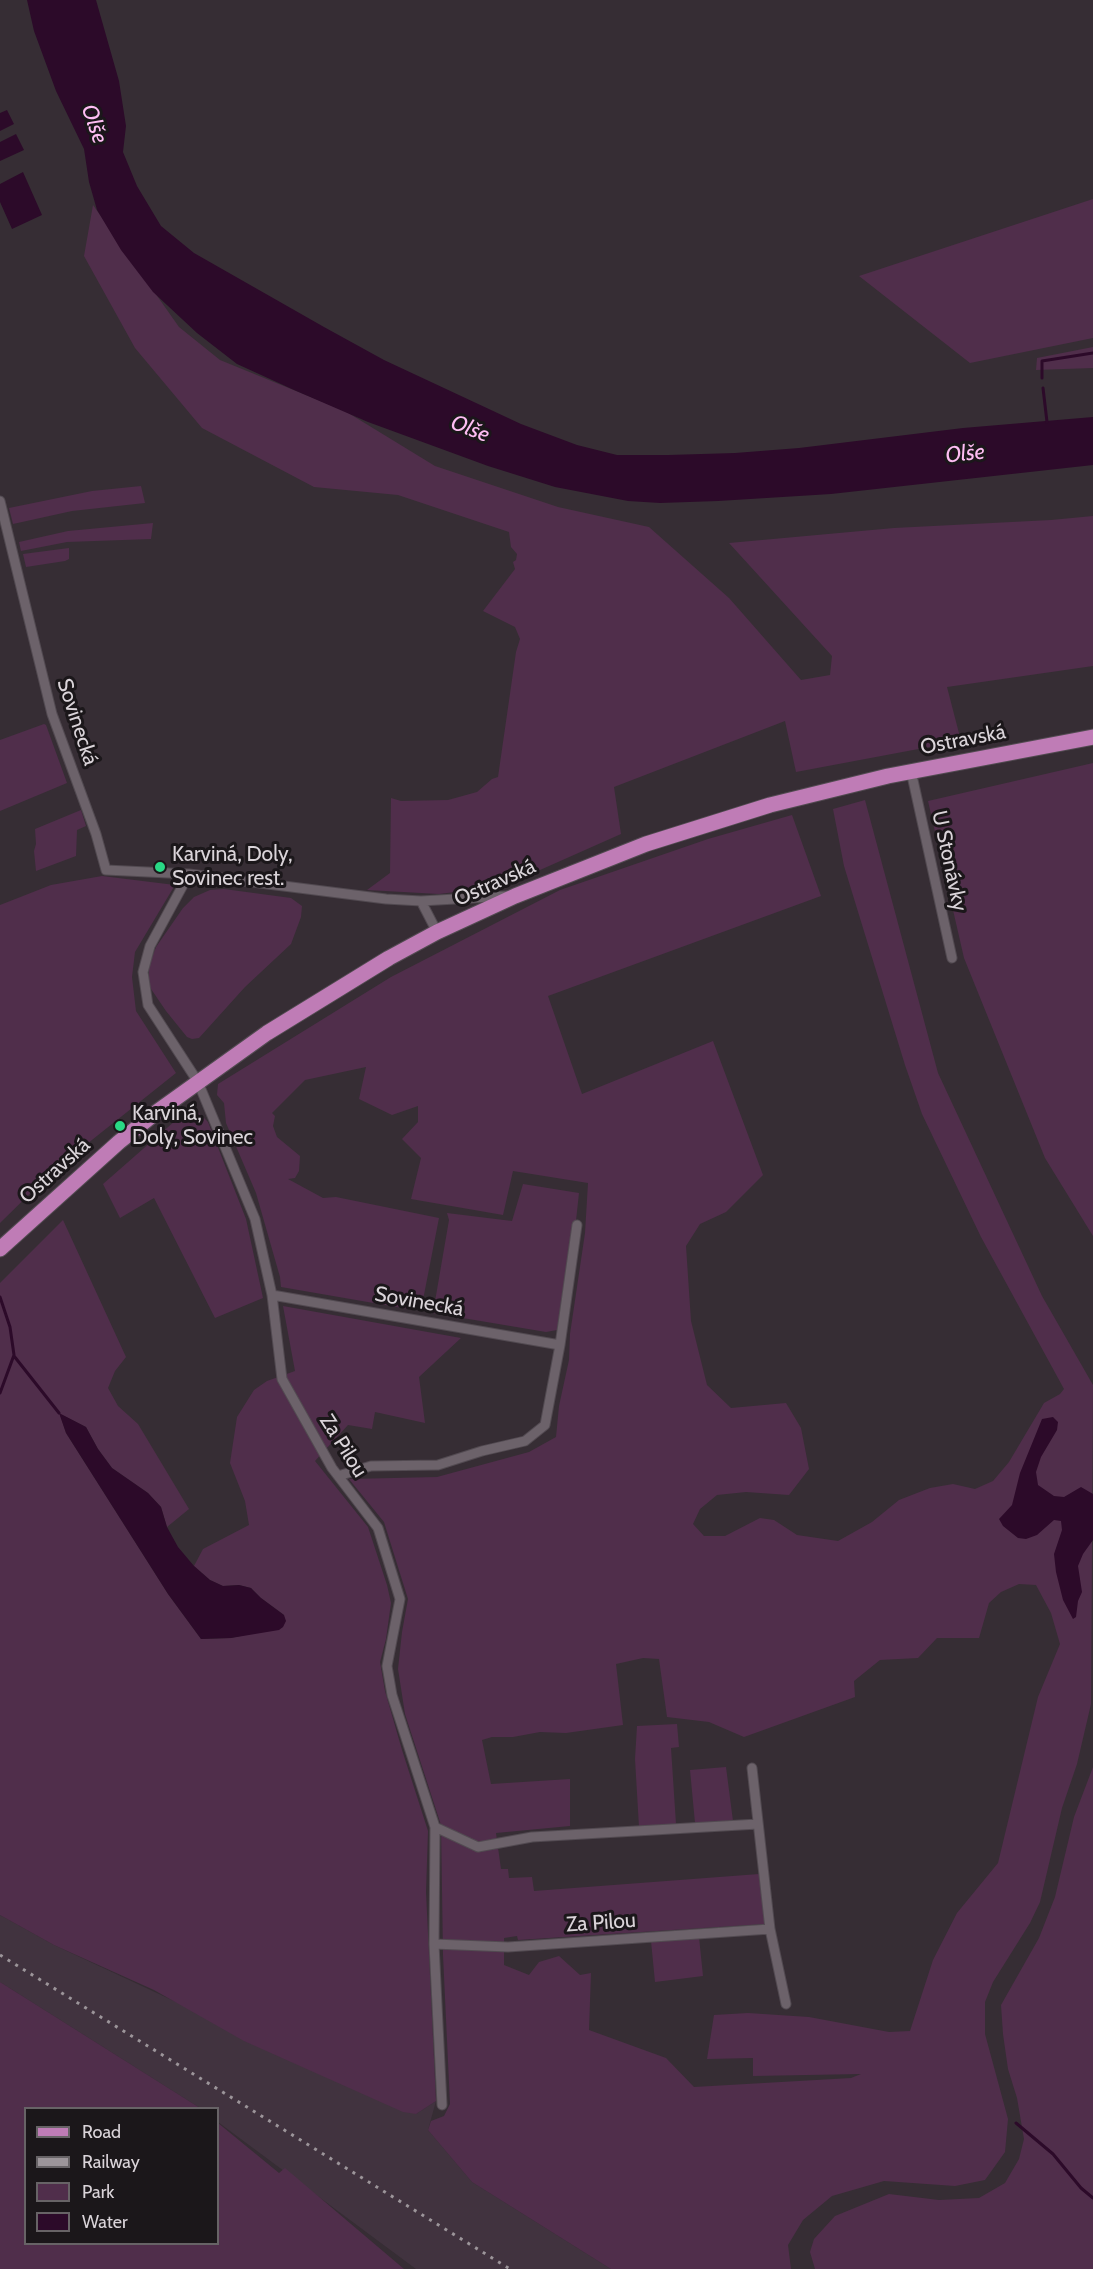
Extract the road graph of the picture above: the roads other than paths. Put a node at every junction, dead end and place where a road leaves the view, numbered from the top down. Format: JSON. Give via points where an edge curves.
{"nodes":[{"id":1,"x":0,"y":501,"type":"edge"},
{"id":2,"x":1093,"y":737,"type":"edge"},
{"id":3,"x":911,"y":771,"type":"junction"},
{"id":4,"x":189,"y":874,"type":"junction"},
{"id":5,"x":515,"y":896,"type":"junction"},
{"id":6,"x":421,"y":901,"type":"junction"},
{"id":7,"x":438,"y":932,"type":"junction"},
{"id":8,"x":952,"y":958,"type":"dead end"},
{"id":9,"x":198,"y":1082,"type":"junction"},
{"id":10,"x":577,"y":1226,"type":"dead end"},
{"id":11,"x":0,"y":1249,"type":"edge"},
{"id":12,"x":272,"y":1295,"type":"junction"},
{"id":13,"x":560,"y":1345,"type":"junction"},
{"id":14,"x":338,"y":1476,"type":"junction"},
{"id":15,"x":752,"y":1768,"type":"dead end"},
{"id":16,"x":758,"y":1824,"type":"junction"},
{"id":17,"x":435,"y":1827,"type":"junction"},
{"id":18,"x":770,"y":1929,"type":"junction"},
{"id":19,"x":434,"y":1944,"type":"junction"},
{"id":20,"x":786,"y":2004,"type":"dead end"},
{"id":21,"x":442,"y":2105,"type":"dead end"}],
"edges":[{"from":1,"to":4,"type":"street","name":"Sovinecká","via":[[52,714],[106,870]]},
{"from":2,"to":3,"type":"main road","name":"Ostravská"},
{"from":3,"to":5,"type":"main road","name":"Ostravská","via":[[762,807],[676,834]]},
{"from":3,"to":8,"type":"street","name":"U Stonávky"},
{"from":4,"to":6,"type":"street","name":"Sovinecká"},
{"from":4,"to":9,"type":"street","via":[[150,946],[143,972],[148,1005]]},
{"from":5,"to":6,"type":"street","name":"Sovinecká"},
{"from":5,"to":7,"type":"main road","name":"Ostravská"},
{"from":6,"to":7,"type":"street"},
{"from":7,"to":9,"type":"main road","name":"Ostravská","via":[[340,987]]},
{"from":9,"to":11,"type":"main road","name":"Ostravská","via":[[119,1142]]},
{"from":9,"to":12,"type":"street","name":"Za Pilou","via":[[255,1219]]},
{"from":10,"to":13,"type":"street"},
{"from":12,"to":13,"type":"street","name":"Sovinecká"},
{"from":12,"to":14,"type":"street","name":"Za Pilou","via":[[282,1379]]},
{"from":13,"to":14,"type":"street","via":[[545,1425],[525,1441],[438,1465],[371,1466]]},
{"from":14,"to":17,"type":"street","name":"Za Pilou","via":[[378,1527],[400,1599],[387,1666],[392,1695]]},
{"from":15,"to":16,"type":"street"},
{"from":16,"to":17,"type":"street","via":[[532,1837],[478,1847]]},
{"from":16,"to":18,"type":"street"},
{"from":17,"to":19,"type":"street","name":"Za Pilou"},
{"from":18,"to":19,"type":"street","name":"Za Pilou","via":[[508,1947]]},
{"from":18,"to":20,"type":"street"},
{"from":19,"to":21,"type":"street","name":"Za Pilou"}]}
